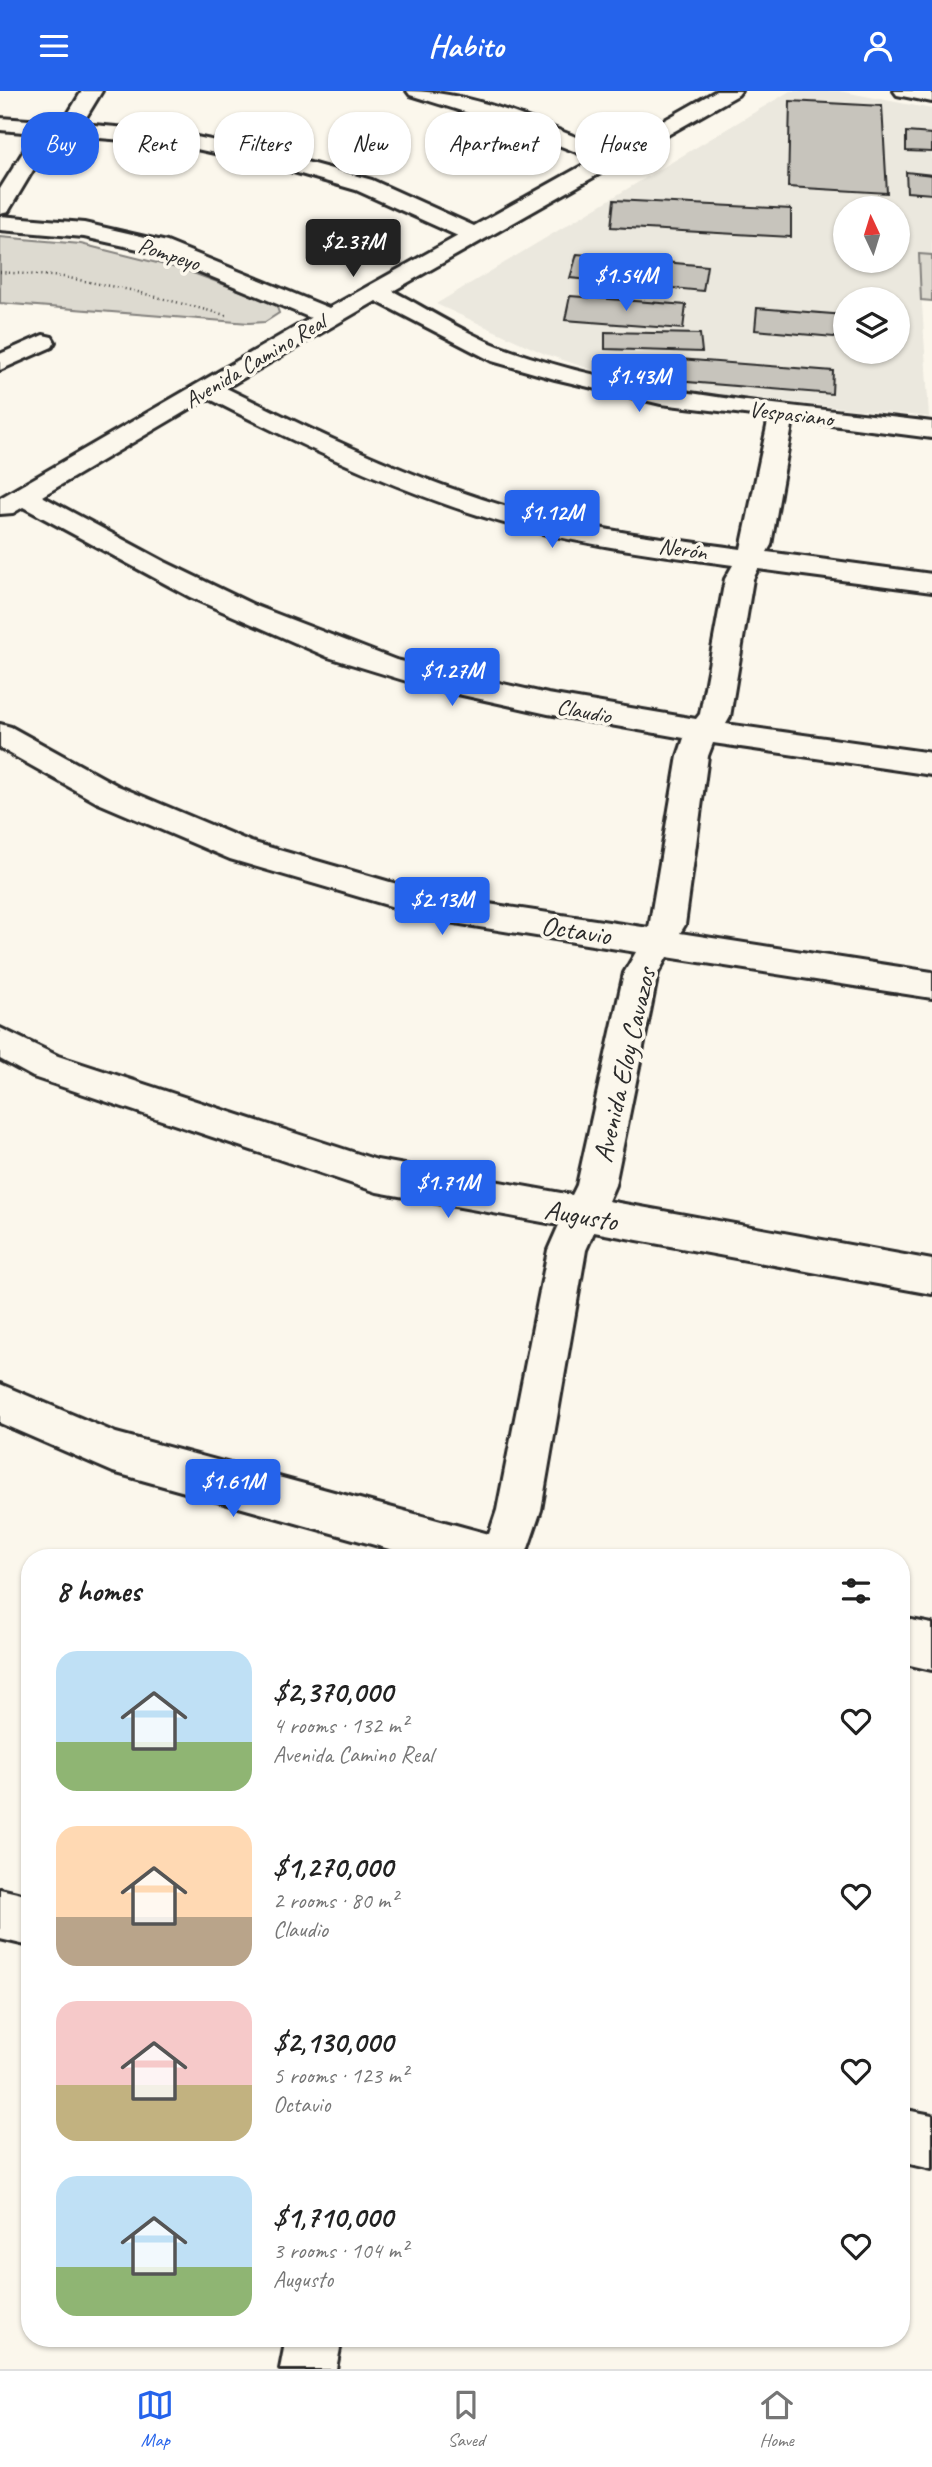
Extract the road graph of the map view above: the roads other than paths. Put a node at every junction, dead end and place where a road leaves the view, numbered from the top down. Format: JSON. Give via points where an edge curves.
{"nodes":[{"id":1,"x":92,"y":91,"type":"edge"},
{"id":2,"x":416,"y":91,"type":"edge"},
{"id":3,"x":904,"y":91,"type":"edge"},
{"id":4,"x":724,"y":92,"type":"edge"},
{"id":5,"x":932,"y":96,"type":"edge"},
{"id":6,"x":80,"y":112,"type":"edge"},
{"id":7,"x":0,"y":124,"type":"edge"},
{"id":8,"x":670,"y":124,"type":"edge"},
{"id":9,"x":21,"y":125,"type":"edge"},
{"id":10,"x":99,"y":131,"type":"edge"},
{"id":11,"x":575,"y":145,"type":"edge"},
{"id":12,"x":21,"y":172,"type":"edge"},
{"id":13,"x":584,"y":175,"type":"edge"},
{"id":14,"x":0,"y":207,"type":"edge"},
{"id":15,"x":0,"y":223,"type":"edge"},
{"id":16,"x":477,"y":236,"type":"junction"},
{"id":17,"x":376,"y":292,"type":"junction"},
{"id":18,"x":330,"y":317,"type":"junction"},
{"id":19,"x":43,"y":342,"type":"dead end"},
{"id":20,"x":0,"y":363,"type":"edge"},
{"id":21,"x":209,"y":389,"type":"junction"},
{"id":22,"x":782,"y":413,"type":"junction"},
{"id":23,"x":932,"y":431,"type":"edge"},
{"id":24,"x":11,"y":503,"type":"edge"},
{"id":25,"x":749,"y":560,"type":"junction"},
{"id":26,"x":932,"y":583,"type":"edge"},
{"id":27,"x":702,"y":732,"type":"junction"},
{"id":28,"x":0,"y":734,"type":"edge"},
{"id":29,"x":932,"y":764,"type":"edge"},
{"id":30,"x":657,"y":942,"type":"junction"},
{"id":31,"x":932,"y":985,"type":"edge"},
{"id":32,"x":0,"y":1042,"type":"edge"},
{"id":33,"x":584,"y":1216,"type":"junction"},
{"id":34,"x":932,"y":1277,"type":"edge"},
{"id":35,"x":0,"y":1403,"type":"edge"},
{"id":36,"x":464,"y":1549,"type":"edge"},
{"id":37,"x":506,"y":1549,"type":"edge"},
{"id":38,"x":910,"y":1642,"type":"edge"},
{"id":39,"x":932,"y":1647,"type":"edge"},
{"id":40,"x":0,"y":1914,"type":"edge"},
{"id":41,"x":21,"y":1919,"type":"edge"},
{"id":42,"x":910,"y":2137,"type":"edge"},
{"id":43,"x":932,"y":2142,"type":"edge"},
{"id":44,"x":312,"y":2347,"type":"edge"},
{"id":45,"x":308,"y":2369,"type":"edge"}],
"edges":[{"from":1,"to":6,"type":"street"},
{"from":2,"to":11,"type":"street"},
{"from":3,"to":5,"type":"street"},
{"from":4,"to":8,"type":"street","name":"Avenida Camino Real"},
{"from":7,"to":9,"type":"street"},
{"from":10,"to":16,"type":"street","via":[[173,138],[270,157],[364,185]]},
{"from":12,"to":14,"type":"street"},
{"from":13,"to":16,"type":"street","name":"Avenida Camino Real"},
{"from":15,"to":18,"type":"street","name":"Pompeyo","via":[[84,230],[159,247]]},
{"from":16,"to":17,"type":"street","name":"Avenida Camino Real"},
{"from":17,"to":18,"type":"street","name":"Avenida Camino Real"},
{"from":17,"to":22,"type":"street","name":"Vespasiano","via":[[501,356],[661,396]]},
{"from":18,"to":21,"type":"street","name":"Avenida Camino Real"},
{"from":19,"to":20,"type":"street"},
{"from":21,"to":24,"type":"street","name":"Avenida Camino Real"},
{"from":21,"to":25,"type":"street","name":"Nerón","via":[[380,472],[489,510],[600,536]]},
{"from":22,"to":23,"type":"street","name":"Vespasiano"},
{"from":22,"to":25,"type":"street","name":"Avenida Eloy Cavazos","via":[[757,545]]},
{"from":24,"to":27,"type":"street","name":"Claudio","via":[[296,633],[387,667],[559,707]]},
{"from":25,"to":26,"type":"street","name":"Nerón"},
{"from":25,"to":27,"type":"street","name":"Avenida Eloy Cavazos","via":[[739,579],[715,717]]},
{"from":27,"to":29,"type":"street","name":"Claudio"},
{"from":27,"to":30,"type":"street","name":"Avenida Eloy Cavazos","via":[[693,756],[668,925]]},
{"from":28,"to":30,"type":"street","name":"Octavio","via":[[107,794],[241,851],[442,909]]},
{"from":30,"to":31,"type":"street","name":"Octavio"},
{"from":30,"to":33,"type":"street","name":"Avenida Eloy Cavazos","via":[[641,973],[596,1185]]},
{"from":32,"to":33,"type":"street","name":"Augusto","via":[[46,1067],[377,1177]]},
{"from":33,"to":34,"type":"street","name":"Augusto"},
{"from":33,"to":37,"type":"street","name":"Avenida Eloy Cavazos","via":[[567,1250],[519,1510]]},
{"from":35,"to":36,"type":"street","via":[[113,1453]]},
{"from":38,"to":39,"type":"street"},
{"from":40,"to":41,"type":"street"},
{"from":42,"to":43,"type":"street"},
{"from":44,"to":45,"type":"street"}]}
